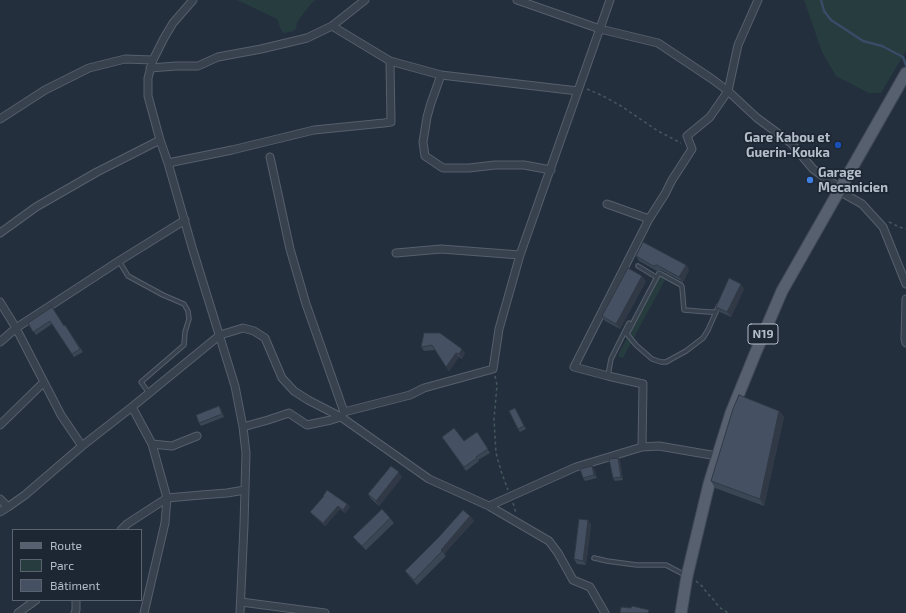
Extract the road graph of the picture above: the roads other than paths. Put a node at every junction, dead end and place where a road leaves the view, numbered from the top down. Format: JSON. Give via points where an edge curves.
{"nodes":[{"id":1,"x":193,"y":0,"type":"edge"},
{"id":2,"x":365,"y":0,"type":"edge"},
{"id":3,"x":517,"y":0,"type":"edge"},
{"id":4,"x":610,"y":0,"type":"edge"},
{"id":5,"x":758,"y":0,"type":"edge"},
{"id":6,"x":332,"y":26,"type":"junction"},
{"id":7,"x":600,"y":29,"type":"junction"},
{"id":8,"x":153,"y":60,"type":"junction"},
{"id":9,"x":390,"y":61,"type":"junction"},
{"id":10,"x":150,"y":68,"type":"junction"},
{"id":11,"x":441,"y":75,"type":"junction"},
{"id":12,"x":904,"y":76,"type":"edge"},
{"id":13,"x":579,"y":89,"type":"junction"},
{"id":14,"x":728,"y":91,"type":"junction"},
{"id":15,"x":0,"y":119,"type":"edge"},
{"id":16,"x":160,"y":140,"type":"junction"},
{"id":17,"x":270,"y":157,"type":"dead end"},
{"id":18,"x":168,"y":163,"type":"junction"},
{"id":19,"x":551,"y":170,"type":"junction"},
{"id":20,"x":840,"y":190,"type":"junction"},
{"id":21,"x":607,"y":204,"type":"dead end"},
{"id":22,"x":649,"y":219,"type":"junction"},
{"id":23,"x":185,"y":220,"type":"junction"},
{"id":24,"x":0,"y":233,"type":"edge"},
{"id":25,"x":396,"y":253,"type":"dead end"},
{"id":26,"x":520,"y":256,"type":"junction"},
{"id":27,"x":119,"y":261,"type":"junction"},
{"id":28,"x":638,"y":266,"type":"dead end"},
{"id":29,"x":656,"y":277,"type":"junction"},
{"id":30,"x":906,"y":284,"type":"edge"},
{"id":31,"x":906,"y":299,"type":"edge"},
{"id":32,"x":0,"y":302,"type":"edge"},
{"id":33,"x":719,"y":304,"type":"edge"},
{"id":34,"x":716,"y":312,"type":"junction"},
{"id":35,"x":629,"y":323,"type":"dead end"},
{"id":36,"x":16,"y":328,"type":"junction"},
{"id":37,"x":625,"y":333,"type":"junction"},
{"id":38,"x":220,"y":335,"type":"junction"},
{"id":39,"x":0,"y":342,"type":"edge"},
{"id":40,"x":906,"y":343,"type":"edge"},
{"id":41,"x":608,"y":376,"type":"junction"},
{"id":42,"x":43,"y":383,"type":"junction"},
{"id":43,"x":149,"y":393,"type":"junction"},
{"id":44,"x":132,"y":407,"type":"junction"},
{"id":45,"x":343,"y":415,"type":"junction"},
{"id":46,"x":0,"y":425,"type":"edge"},
{"id":47,"x":243,"y":427,"type":"junction"},
{"id":48,"x":197,"y":436,"type":"dead end"},
{"id":49,"x":152,"y":444,"type":"junction"},
{"id":50,"x":82,"y":446,"type":"junction"},
{"id":51,"x":642,"y":447,"type":"junction"},
{"id":52,"x":717,"y":456,"type":"junction"},
{"id":53,"x":245,"y":490,"type":"junction"},
{"id":54,"x":167,"y":498,"type":"junction"},
{"id":55,"x":0,"y":499,"type":"edge"},
{"id":56,"x":489,"y":506,"type":"junction"},
{"id":57,"x":8,"y":507,"type":"junction"},
{"id":58,"x":0,"y":512,"type":"edge"},
{"id":59,"x":122,"y":529,"type":"edge"},
{"id":60,"x":594,"y":558,"type":"dead end"},
{"id":61,"x":687,"y":576,"type":"junction"},
{"id":62,"x":35,"y":601,"type":"edge"},
{"id":63,"x":76,"y":601,"type":"edge"},
{"id":64,"x":240,"y":602,"type":"junction"},
{"id":65,"x":18,"y":613,"type":"edge"},
{"id":66,"x":75,"y":613,"type":"edge"},
{"id":67,"x":144,"y":613,"type":"edge"},
{"id":68,"x":240,"y":613,"type":"edge"},
{"id":69,"x":325,"y":613,"type":"edge"},
{"id":70,"x":605,"y":613,"type":"edge"},
{"id":71,"x":682,"y":613,"type":"edge"}],
"edges":[{"from":1,"to":8,"type":"street","via":[[173,23]]},
{"from":2,"to":6,"type":"street"},
{"from":3,"to":7,"type":"street"},
{"from":4,"to":7,"type":"street"},
{"from":5,"to":14,"type":"street","via":[[738,45]]},
{"from":6,"to":9,"type":"street"},
{"from":6,"to":10,"type":"street","via":[[307,38],[261,50],[218,57],[198,66]]},
{"from":7,"to":13,"type":"street"},
{"from":7,"to":14,"type":"street","via":[[658,43]]},
{"from":8,"to":10,"type":"street"},
{"from":8,"to":15,"type":"street","via":[[125,59],[89,68],[45,90]]},
{"from":9,"to":11,"type":"street"},
{"from":9,"to":18,"type":"street","via":[[391,122],[314,130]]},
{"from":10,"to":16,"type":"street","via":[[148,96]]},
{"from":11,"to":13,"type":"street"},
{"from":11,"to":19,"type":"street","via":[[427,117],[423,142],[425,156],[443,168],[524,165]]},
{"from":12,"to":20,"type":"main road","number":"N19"},
{"from":13,"to":19,"type":"street"},
{"from":14,"to":20,"type":"street","via":[[757,118],[791,143],[813,169]]},
{"from":14,"to":22,"type":"street","via":[[710,117],[687,136],[692,149]]},
{"from":16,"to":18,"type":"street"},
{"from":16,"to":24,"type":"street","via":[[36,207]]},
{"from":17,"to":45,"type":"street","via":[[290,249]]},
{"from":18,"to":23,"type":"street"},
{"from":19,"to":26,"type":"street"},
{"from":20,"to":30,"type":"street","via":[[862,204],[883,227]]},
{"from":20,"to":52,"type":"main road","number":"N19","via":[[782,291],[731,413]]},
{"from":21,"to":22,"type":"street"},
{"from":22,"to":41,"type":"street","via":[[574,367]]},
{"from":23,"to":27,"type":"street"},
{"from":23,"to":38,"type":"street"},
{"from":25,"to":26,"type":"street","via":[[440,249]]},
{"from":26,"to":45,"type":"street","via":[[499,329],[493,369],[424,388],[410,395]]},
{"from":27,"to":36,"type":"street"},
{"from":27,"to":43,"type":"lane","via":[[128,276],[184,304],[188,311],[184,345],[141,382]]},
{"from":28,"to":29,"type":"lane"},
{"from":29,"to":34,"type":"lane","via":[[659,273],[681,285],[684,310]]},
{"from":29,"to":37,"type":"lane"},
{"from":31,"to":40,"type":"street"},
{"from":32,"to":36,"type":"street"},
{"from":33,"to":34,"type":"lane"},
{"from":34,"to":37,"type":"lane","via":[[703,338],[666,362],[652,359]]},
{"from":35,"to":37,"type":"lane"},
{"from":36,"to":39,"type":"street"},
{"from":36,"to":42,"type":"street"},
{"from":37,"to":41,"type":"lane","via":[[611,359]]},
{"from":38,"to":43,"type":"street"},
{"from":38,"to":45,"type":"street","via":[[243,328],[259,334],[265,338],[282,378],[294,391]]},
{"from":38,"to":47,"type":"street","via":[[236,386]]},
{"from":41,"to":51,"type":"street","via":[[643,384]]},
{"from":42,"to":46,"type":"street"},
{"from":42,"to":50,"type":"street","via":[[60,415]]},
{"from":43,"to":44,"type":"street"},
{"from":44,"to":49,"type":"street"},
{"from":44,"to":50,"type":"street"},
{"from":45,"to":47,"type":"street","via":[[307,426],[289,413]]},
{"from":45,"to":56,"type":"street","via":[[429,479]]},
{"from":47,"to":53,"type":"street","via":[[246,453]]},
{"from":48,"to":49,"type":"street","via":[[172,446]]},
{"from":49,"to":54,"type":"street"},
{"from":50,"to":57,"type":"street"},
{"from":51,"to":52,"type":"street","via":[[659,446]]},
{"from":51,"to":56,"type":"street","via":[[576,467]]},
{"from":52,"to":61,"type":"main road","number":"N19"},
{"from":53,"to":54,"type":"street"},
{"from":53,"to":64,"type":"street"},
{"from":54,"to":59,"type":"street"},
{"from":54,"to":67,"type":"street","via":[[165,523]]},
{"from":55,"to":57,"type":"street"},
{"from":56,"to":70,"type":"street","via":[[550,541],[573,580],[590,587]]},
{"from":57,"to":58,"type":"street"},
{"from":60,"to":61,"type":"lane","via":[[637,565],[666,565]]},
{"from":61,"to":71,"type":"main road","number":"N19"},
{"from":62,"to":65,"type":"street"},
{"from":63,"to":66,"type":"street"},
{"from":64,"to":68,"type":"street"},
{"from":64,"to":69,"type":"street"}]}
